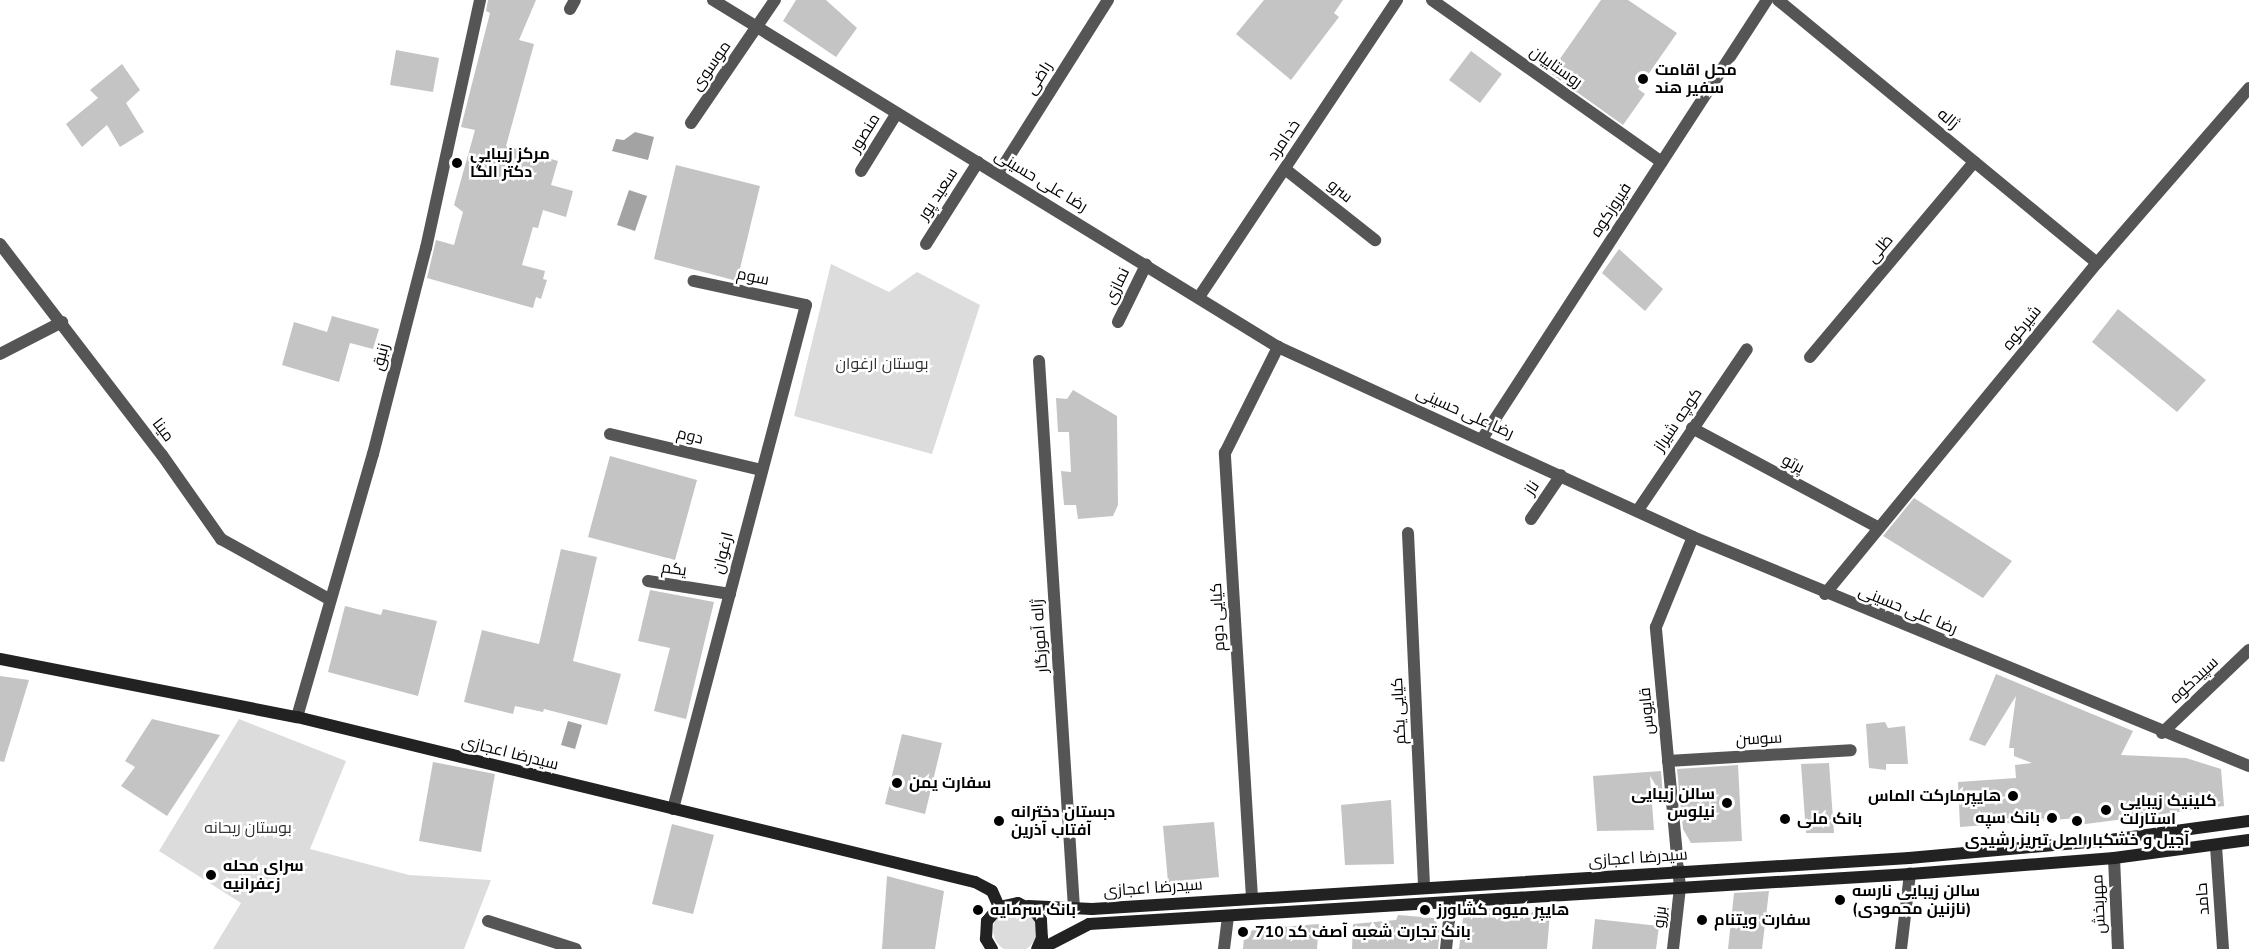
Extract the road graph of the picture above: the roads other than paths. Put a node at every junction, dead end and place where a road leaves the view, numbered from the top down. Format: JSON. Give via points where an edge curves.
{"nodes":[{"id":1,"x":480,"y":0,"type":"edge"},
{"id":2,"x":713,"y":0,"type":"edge"},
{"id":3,"x":775,"y":0,"type":"edge"},
{"id":4,"x":1108,"y":0,"type":"edge"},
{"id":5,"x":1397,"y":0,"type":"edge"},
{"id":6,"x":1432,"y":0,"type":"edge"},
{"id":7,"x":1767,"y":0,"type":"edge"},
{"id":8,"x":1778,"y":0,"type":"edge"},
{"id":9,"x":757,"y":27,"type":"junction"},
{"id":10,"x":2249,"y":88,"type":"edge"},
{"id":11,"x":897,"y":113,"type":"junction"},
{"id":12,"x":691,"y":123,"type":"dead end"},
{"id":13,"x":978,"y":162,"type":"junction"},
{"id":14,"x":1662,"y":162,"type":"junction"},
{"id":15,"x":1974,"y":162,"type":"junction"},
{"id":16,"x":1285,"y":168,"type":"junction"},
{"id":17,"x":861,"y":171,"type":"dead end"},
{"id":18,"x":998,"y":174,"type":"junction"},
{"id":19,"x":1375,"y":240,"type":"dead end"},
{"id":20,"x":0,"y":244,"type":"edge"},
{"id":21,"x":926,"y":244,"type":"dead end"},
{"id":22,"x":2097,"y":262,"type":"junction"},
{"id":23,"x":1146,"y":265,"type":"junction"},
{"id":24,"x":694,"y":281,"type":"dead end"},
{"id":25,"x":1199,"y":297,"type":"junction"},
{"id":26,"x":806,"y":305,"type":"joint"},
{"id":27,"x":62,"y":322,"type":"junction"},
{"id":28,"x":1118,"y":322,"type":"dead end"},
{"id":29,"x":1278,"y":347,"type":"junction"},
{"id":30,"x":1747,"y":349,"type":"dead end"},
{"id":31,"x":0,"y":354,"type":"edge"},
{"id":32,"x":1810,"y":357,"type":"dead end"},
{"id":33,"x":1039,"y":361,"type":"dead end"},
{"id":34,"x":1692,"y":428,"type":"junction"},
{"id":35,"x":610,"y":434,"type":"dead end"},
{"id":36,"x":1482,"y":439,"type":"junction"},
{"id":37,"x":761,"y":470,"type":"junction"},
{"id":38,"x":1561,"y":475,"type":"junction"},
{"id":39,"x":1638,"y":510,"type":"junction"},
{"id":40,"x":1531,"y":519,"type":"dead end"},
{"id":41,"x":1879,"y":528,"type":"junction"},
{"id":42,"x":1408,"y":533,"type":"dead end"},
{"id":43,"x":1693,"y":537,"type":"junction"},
{"id":44,"x":648,"y":581,"type":"dead end"},
{"id":45,"x":730,"y":594,"type":"junction"},
{"id":46,"x":1825,"y":594,"type":"junction"},
{"id":47,"x":329,"y":599,"type":"junction"},
{"id":48,"x":2249,"y":650,"type":"edge"},
{"id":49,"x":0,"y":659,"type":"edge"},
{"id":50,"x":297,"y":717,"type":"junction"},
{"id":51,"x":2162,"y":733,"type":"junction"},
{"id":52,"x":1851,"y":750,"type":"dead end"},
{"id":53,"x":1668,"y":761,"type":"junction"},
{"id":54,"x":2249,"y":766,"type":"edge"},
{"id":55,"x":673,"y":809,"type":"junction"},
{"id":56,"x":2249,"y":821,"type":"edge"},
{"id":57,"x":2249,"y":840,"type":"edge"},
{"id":58,"x":2216,"y":846,"type":"junction"},
{"id":59,"x":2114,"y":858,"type":"junction"},
{"id":60,"x":1678,"y":872,"type":"junction"},
{"id":61,"x":1910,"y":874,"type":"junction"},
{"id":62,"x":1424,"y":888,"type":"junction"},
{"id":63,"x":1680,"y":888,"type":"junction"},
{"id":64,"x":1252,"y":898,"type":"junction"},
{"id":65,"x":1451,"y":902,"type":"junction"},
{"id":66,"x":1028,"y":906,"type":"junction"},
{"id":67,"x":999,"y":907,"type":"junction"},
{"id":68,"x":1074,"y":908,"type":"junction"},
{"id":69,"x":1228,"y":916,"type":"junction"},
{"id":70,"x":488,"y":921,"type":"dead end"},
{"id":71,"x":576,"y":949,"type":"edge"},
{"id":72,"x":992,"y":949,"type":"edge"},
{"id":73,"x":1037,"y":949,"type":"edge"},
{"id":74,"x":1041,"y":949,"type":"edge"},
{"id":75,"x":1224,"y":949,"type":"edge"},
{"id":76,"x":1446,"y":949,"type":"edge"},
{"id":77,"x":1672,"y":949,"type":"edge"},
{"id":78,"x":1901,"y":949,"type":"edge"},
{"id":79,"x":2118,"y":949,"type":"edge"},
{"id":80,"x":2223,"y":949,"type":"edge"}],
"edges":[{"from":1,"to":47,"type":"street","name":"زنبق","via":[[426,248],[373,454]]},
{"from":2,"to":9,"type":"street","name":"رضا علی حسینی"},
{"from":3,"to":9,"type":"street","name":"موسوی"},
{"from":4,"to":18,"type":"street","name":"راضی"},
{"from":5,"to":16,"type":"street","name":"خدامرد"},
{"from":6,"to":14,"type":"street","name":"روستاییان"},
{"from":7,"to":14,"type":"street","name":"فیروزکوه"},
{"from":8,"to":15,"type":"street","name":"ژاله"},
{"from":9,"to":11,"type":"street","name":"رضا علی حسینی"},
{"from":9,"to":12,"type":"street","name":"موسوی"},
{"from":10,"to":22,"type":"street","name":"شیرکوه"},
{"from":11,"to":13,"type":"street","name":"رضا علی حسینی"},
{"from":11,"to":17,"type":"street","name":"منصور"},
{"from":13,"to":18,"type":"street","name":"رضا علی حسینی"},
{"from":13,"to":21,"type":"street","name":"سعید پور"},
{"from":14,"to":36,"type":"street","name":"فیروزکوه"},
{"from":15,"to":22,"type":"street","name":"ژاله"},
{"from":15,"to":32,"type":"street","name":"ظلی"},
{"from":16,"to":19,"type":"street","name":"سرو"},
{"from":16,"to":25,"type":"street","name":"خدامرد"},
{"from":18,"to":23,"type":"street","name":"رضا علی حسینی"},
{"from":20,"to":27,"type":"street","name":"مینا"},
{"from":22,"to":41,"type":"street","name":"شیرکوه"},
{"from":23,"to":25,"type":"street","name":"رضا علی حسینی"},
{"from":23,"to":28,"type":"street","name":"نمازی"},
{"from":24,"to":26,"type":"street","name":"سوم"},
{"from":25,"to":29,"type":"street","name":"رضا علی حسینی"},
{"from":26,"to":37,"type":"street","name":"ارغوان"},
{"from":27,"to":31,"type":"street"},
{"from":27,"to":47,"type":"street","name":"مینا","via":[[220,539]]},
{"from":29,"to":36,"type":"street","name":"رضا علی حسینی"},
{"from":29,"to":64,"type":"street","name":"کیایی دوم","via":[[1225,453]]},
{"from":30,"to":34,"type":"street","name":"کوچه شیراز"},
{"from":33,"to":68,"type":"street","name":"ژاله آموزگار"},
{"from":34,"to":39,"type":"street","name":"کوچه شیراز"},
{"from":34,"to":41,"type":"street","name":"پرتو"},
{"from":35,"to":37,"type":"street","name":"دوم"},
{"from":36,"to":38,"type":"street","name":"رضا علی حسینی"},
{"from":37,"to":45,"type":"street","name":"ارغوان"},
{"from":38,"to":39,"type":"street","name":"رضا علی حسینی"},
{"from":38,"to":40,"type":"street","name":"ناز"},
{"from":39,"to":43,"type":"street","name":"رضا علی حسینی"},
{"from":41,"to":46,"type":"street","name":"شیرکوه"},
{"from":42,"to":62,"type":"street","name":"کیایی یکم"},
{"from":43,"to":46,"type":"street","name":"رضا علی حسینی"},
{"from":43,"to":53,"type":"street","name":"قایوس","via":[[1656,627]]},
{"from":44,"to":45,"type":"street","name":"یکم"},
{"from":45,"to":55,"type":"street","name":"ارغوان"},
{"from":46,"to":51,"type":"street","name":"رضا علی حسینی"},
{"from":47,"to":50,"type":"street","name":"زنبق"},
{"from":48,"to":51,"type":"street","name":"سپیدکوه"},
{"from":49,"to":50,"type":"main road","name":"سیدرضا اعجازی"},
{"from":50,"to":55,"type":"main road","name":"سیدرضا اعجازی"},
{"from":51,"to":54,"type":"street","name":"رضا علی حسینی"},
{"from":52,"to":53,"type":"street","name":"سوسن"},
{"from":53,"to":60,"type":"street","name":"قایوس"},
{"from":55,"to":67,"type":"main road","name":"سیدرضا اعجازی","via":[[975,882],[992,891]]},
{"from":56,"to":60,"type":"main road","name":"سیدرضا اعجازی","via":[[2110,840]]},
{"from":57,"to":58,"type":"main road","name":"سیدرضا اعجازی"},
{"from":58,"to":59,"type":"main road","name":"سیدرضا اعجازی"},
{"from":58,"to":80,"type":"street","name":"حامد"},
{"from":59,"to":61,"type":"main road","name":"سیدرضا اعجازی"},
{"from":59,"to":79,"type":"street","name":"مهربخش"},
{"from":60,"to":62,"type":"main road","name":"سیدرضا اعجازی"},
{"from":60,"to":63,"type":"street","name":"قایوس"},
{"from":61,"to":63,"type":"main road","name":"سیدرضا اعجازی"},
{"from":61,"to":78,"type":"street"},
{"from":62,"to":64,"type":"main road","name":"سیدرضا اعجازی"},
{"from":63,"to":65,"type":"main road","name":"سیدرضا اعجازی"},
{"from":63,"to":77,"type":"street","name":"برزو"},
{"from":64,"to":68,"type":"main road","name":"سیدرضا اعجازی"},
{"from":65,"to":69,"type":"main road","name":"سیدرضا اعجازی"},
{"from":65,"to":76,"type":"street"},
{"from":66,"to":67,"type":"main road","name":"سیدرضا اعجازی","via":[[1018,903]]},
{"from":66,"to":68,"type":"main road","name":"سیدرضا اعجازی"},
{"from":66,"to":73,"type":"main road","via":[[1043,929]]},
{"from":67,"to":72,"type":"main road","via":[[986,930]]},
{"from":69,"to":74,"type":"main road","name":"سیدرضا اعجازی","via":[[1089,924]]},
{"from":69,"to":75,"type":"street"},
{"from":70,"to":71,"type":"street"}]}
